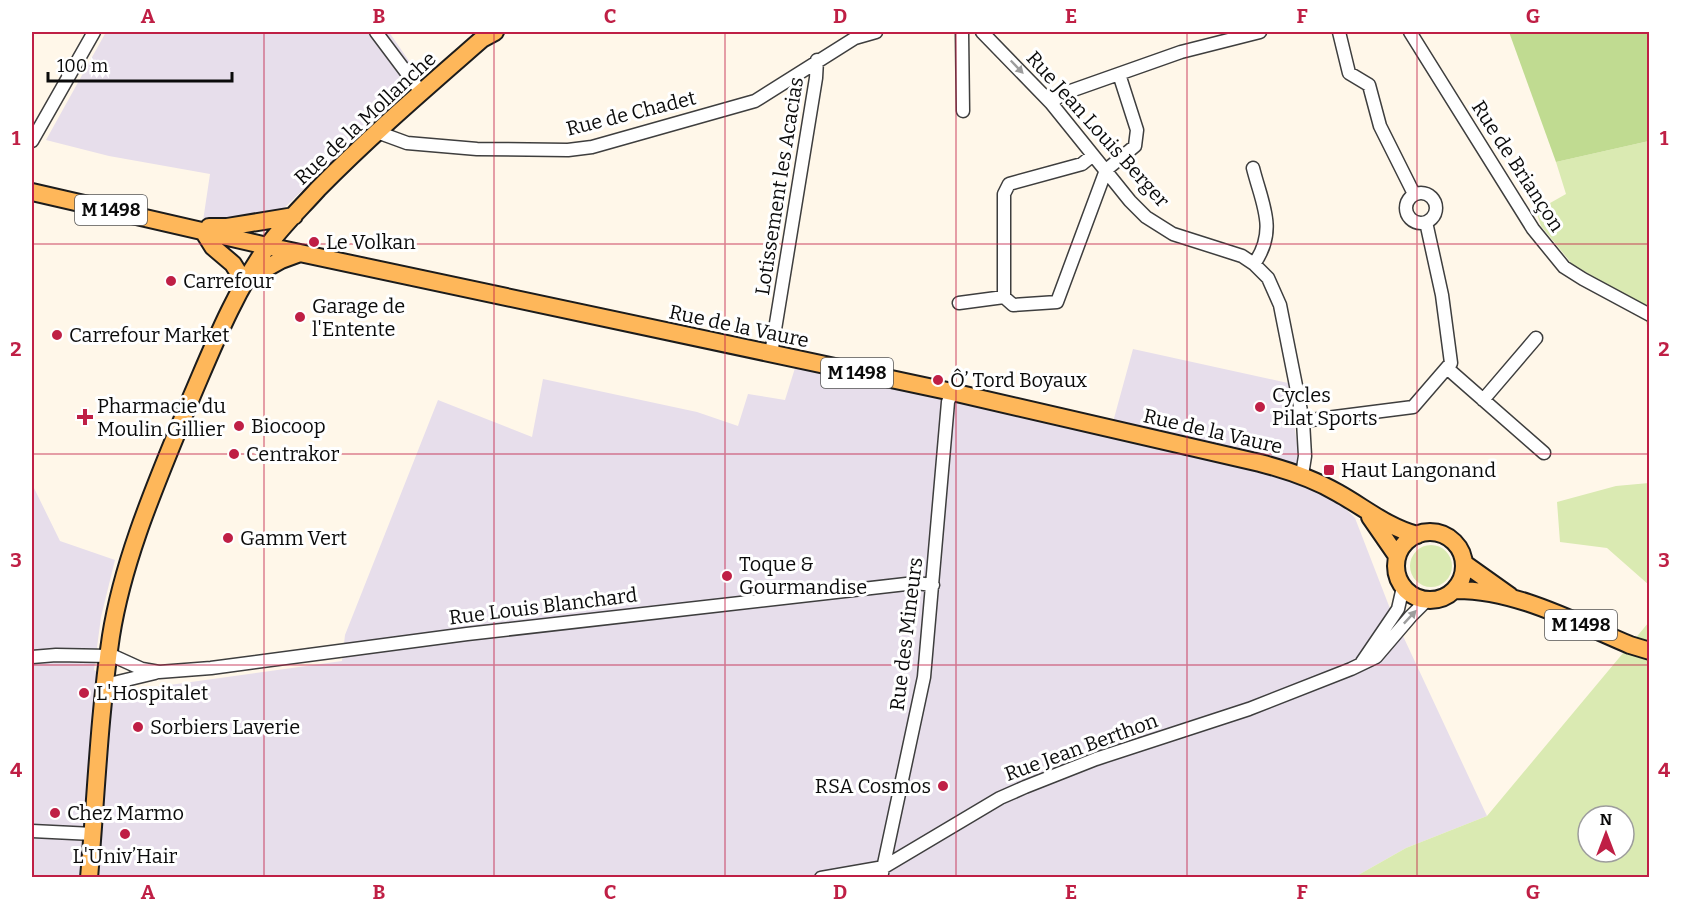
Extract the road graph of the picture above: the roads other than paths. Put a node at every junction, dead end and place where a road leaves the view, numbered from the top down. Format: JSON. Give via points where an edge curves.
{"nodes":[{"id":1,"x":94,"y":32,"type":"edge"},
{"id":2,"x":376,"y":32,"type":"edge"},
{"id":3,"x":495,"y":32,"type":"edge"},
{"id":4,"x":876,"y":32,"type":"edge"},
{"id":5,"x":962,"y":32,"type":"edge"},
{"id":6,"x":982,"y":32,"type":"edge"},
{"id":7,"x":1260,"y":32,"type":"edge"},
{"id":8,"x":1339,"y":32,"type":"edge"},
{"id":9,"x":1410,"y":32,"type":"edge"},
{"id":10,"x":818,"y":60,"type":"junction"},
{"id":11,"x":1119,"y":74,"type":"junction"},
{"id":12,"x":422,"y":92,"type":"junction"},
{"id":13,"x":1051,"y":103,"type":"junction"},
{"id":14,"x":963,"y":111,"type":"dead end"},
{"id":15,"x":376,"y":132,"type":"junction"},
{"id":16,"x":32,"y":141,"type":"edge"},
{"id":17,"x":1093,"y":155,"type":"junction"},
{"id":18,"x":1253,"y":168,"type":"dead end"},
{"id":19,"x":1106,"y":170,"type":"junction"},
{"id":20,"x":32,"y":192,"type":"edge"},
{"id":21,"x":1414,"y":194,"type":"junction"},
{"id":22,"x":294,"y":216,"type":"junction"},
{"id":23,"x":1426,"y":222,"type":"junction"},
{"id":24,"x":197,"y":229,"type":"junction"},
{"id":25,"x":267,"y":246,"type":"junction"},
{"id":26,"x":300,"y":253,"type":"junction"},
{"id":27,"x":1254,"y":264,"type":"junction"},
{"id":28,"x":243,"y":283,"type":"junction"},
{"id":29,"x":1004,"y":297,"type":"junction"},
{"id":30,"x":959,"y":303,"type":"dead end"},
{"id":31,"x":1650,"y":315,"type":"edge"},
{"id":32,"x":1536,"y":338,"type":"dead end"},
{"id":33,"x":771,"y":354,"type":"junction"},
{"id":34,"x":1447,"y":368,"type":"junction"},
{"id":35,"x":952,"y":393,"type":"junction"},
{"id":36,"x":1483,"y":400,"type":"junction"},
{"id":37,"x":1303,"y":421,"type":"junction"},
{"id":38,"x":1544,"y":453,"type":"dead end"},
{"id":39,"x":1302,"y":475,"type":"junction"},
{"id":40,"x":1365,"y":511,"type":"junction"},
{"id":41,"x":1417,"y":535,"type":"junction"},
{"id":42,"x":1397,"y":556,"type":"junction"},
{"id":43,"x":1465,"y":564,"type":"junction"},
{"id":44,"x":933,"y":585,"type":"junction"},
{"id":45,"x":1403,"y":587,"type":"junction"},
{"id":46,"x":1454,"y":590,"type":"junction"},
{"id":47,"x":1513,"y":598,"type":"junction"},
{"id":48,"x":1428,"y":599,"type":"junction"},
{"id":49,"x":1650,"y":651,"type":"edge"},
{"id":50,"x":109,"y":655,"type":"junction"},
{"id":51,"x":32,"y":657,"type":"edge"},
{"id":52,"x":1361,"y":663,"type":"junction"},
{"id":53,"x":159,"y":672,"type":"junction"},
{"id":54,"x":105,"y":685,"type":"junction"},
{"id":55,"x":32,"y":831,"type":"edge"},
{"id":56,"x":93,"y":834,"type":"junction"},
{"id":57,"x":882,"y":872,"type":"edge"},
{"id":58,"x":89,"y":878,"type":"edge"},
{"id":59,"x":821,"y":878,"type":"edge"}],
"edges":[{"from":1,"to":16,"type":"street"},
{"from":2,"to":12,"type":"street"},
{"from":3,"to":12,"type":"main road","name":"Rue de la Mollanche"},
{"from":4,"to":10,"type":"street","name":"Rue de Chadet","via":[[855,38]]},
{"from":5,"to":14,"type":"street"},
{"from":6,"to":13,"type":"street","name":"Rue Jean Louis Berger","one_way":true},
{"from":7,"to":11,"type":"street","via":[[1181,52]]},
{"from":8,"to":21,"type":"street","via":[[1349,74],[1368,85],[1380,126]]},
{"from":9,"to":31,"type":"street","name":"Rue de Briançon","via":[[1533,230],[1564,267]]},
{"from":10,"to":15,"type":"street","name":"Rue de Chadet","via":[[755,101],[592,147],[477,149],[407,143]]},
{"from":10,"to":33,"type":"street","name":"Lotissement les Acacias"},
{"from":11,"to":13,"type":"street","via":[[1062,94]]},
{"from":11,"to":19,"type":"street","via":[[1137,138],[1130,151]]},
{"from":12,"to":15,"type":"main road","name":"Rue de la Mollanche"},
{"from":13,"to":17,"type":"street","name":"Rue Jean Louis Berger"},
{"from":15,"to":22,"type":"main road","name":"Rue de la Mollanche"},
{"from":17,"to":19,"type":"street","name":"Rue Jean Louis Berger"},
{"from":17,"to":29,"type":"street","via":[[1082,164],[1009,184],[1004,194]]},
{"from":18,"to":27,"type":"street","via":[[1268,233]]},
{"from":19,"to":27,"type":"street","name":"Rue Jean Louis Berger","via":[[1130,201],[1160,227]]},
{"from":19,"to":29,"type":"street","via":[[1057,302],[1013,305]]},
{"from":20,"to":24,"type":"main road","number":"M 1498"},
{"from":21,"to":23,"type":"street","via":[[1406,205],[1407,213],[1411,220]]},
{"from":21,"to":23,"type":"street","via":[[1428,195],[1435,203],[1434,215]]},
{"from":22,"to":24,"type":"main road"},
{"from":22,"to":25,"type":"main road","name":"Rue de la Mollanche"},
{"from":23,"to":34,"type":"street","via":[[1442,295],[1451,363]]},
{"from":24,"to":25,"type":"main road","number":"M 1498"},
{"from":24,"to":28,"type":"main road","via":[[232,264]]},
{"from":25,"to":26,"type":"main road","number":"M 1498"},
{"from":25,"to":28,"type":"main road","name":"Rue de la Mollanche"},
{"from":26,"to":28,"type":"main road"},
{"from":26,"to":33,"type":"main road","name":"Rue de la Vaure","number":"M 1498"},
{"from":27,"to":37,"type":"street","name":"Rue Jean Louis Berger","via":[[1268,278],[1280,305]]},
{"from":28,"to":50,"type":"main road","name":"Rue de la Mollanche","via":[[198,381],[150,502],[127,568]]},
{"from":29,"to":30,"type":"street"},
{"from":32,"to":36,"type":"street"},
{"from":33,"to":35,"type":"main road","name":"Rue de la Vaure","number":"M 1498"},
{"from":34,"to":36,"type":"street"},
{"from":34,"to":37,"type":"street","via":[[1413,407]]},
{"from":35,"to":39,"type":"main road","name":"Rue de la Vaure","number":"M 1498"},
{"from":35,"to":44,"type":"street","name":"Rue des Mineurs","via":[[948,402]]},
{"from":36,"to":38,"type":"street"},
{"from":37,"to":39,"type":"street","name":"Rue Jean Louis Berger"},
{"from":39,"to":40,"type":"main road","name":"Rue de la Vaure","number":"M 1498"},
{"from":40,"to":41,"type":"main road","number":"M 1498"},
{"from":40,"to":42,"type":"main road","number":"M 1498"},
{"from":41,"to":42,"type":"main road"},
{"from":41,"to":43,"type":"main road","number":"M 1498","via":[[1427,532],[1445,536],[1459,546]]},
{"from":42,"to":45,"type":"main road","number":"M 1498","via":[[1396,572]]},
{"from":43,"to":46,"type":"main road"},
{"from":43,"to":47,"type":"main road","number":"M 1498"},
{"from":44,"to":53,"type":"street","name":"Rue Louis Blanchard","via":[[915,583],[598,618]]},
{"from":44,"to":57,"type":"street","name":"Rue des Mineurs","via":[[924,677]]},
{"from":45,"to":48,"type":"main road"},
{"from":45,"to":52,"type":"street","via":[[1398,609]]},
{"from":46,"to":47,"type":"main road","number":"M 1498","via":[[1478,590]]},
{"from":46,"to":48,"type":"main road","number":"M 1498"},
{"from":47,"to":49,"type":"main road","number":"M 1498"},
{"from":52,"to":48,"type":"street","name":"Rue Jean Berthon","one_way":true,"via":[[1376,657]]},
{"from":50,"to":51,"type":"street"},
{"from":50,"to":53,"type":"street","name":"Rue Louis Blanchard"},
{"from":50,"to":54,"type":"main road","name":"Rue de la Mollanche"},
{"from":52,"to":57,"type":"street","name":"Rue Jean Berthon","via":[[1249,709],[1095,759],[1017,790]]},
{"from":53,"to":54,"type":"street","name":"Rue Louis Blanchard"},
{"from":54,"to":56,"type":"main road","name":"Rue de la Mollanche"},
{"from":55,"to":56,"type":"street"},
{"from":56,"to":58,"type":"main road","name":"Rue de la Mollanche"},
{"from":57,"to":59,"type":"street","name":"Rue Jean Berthon"}]}
